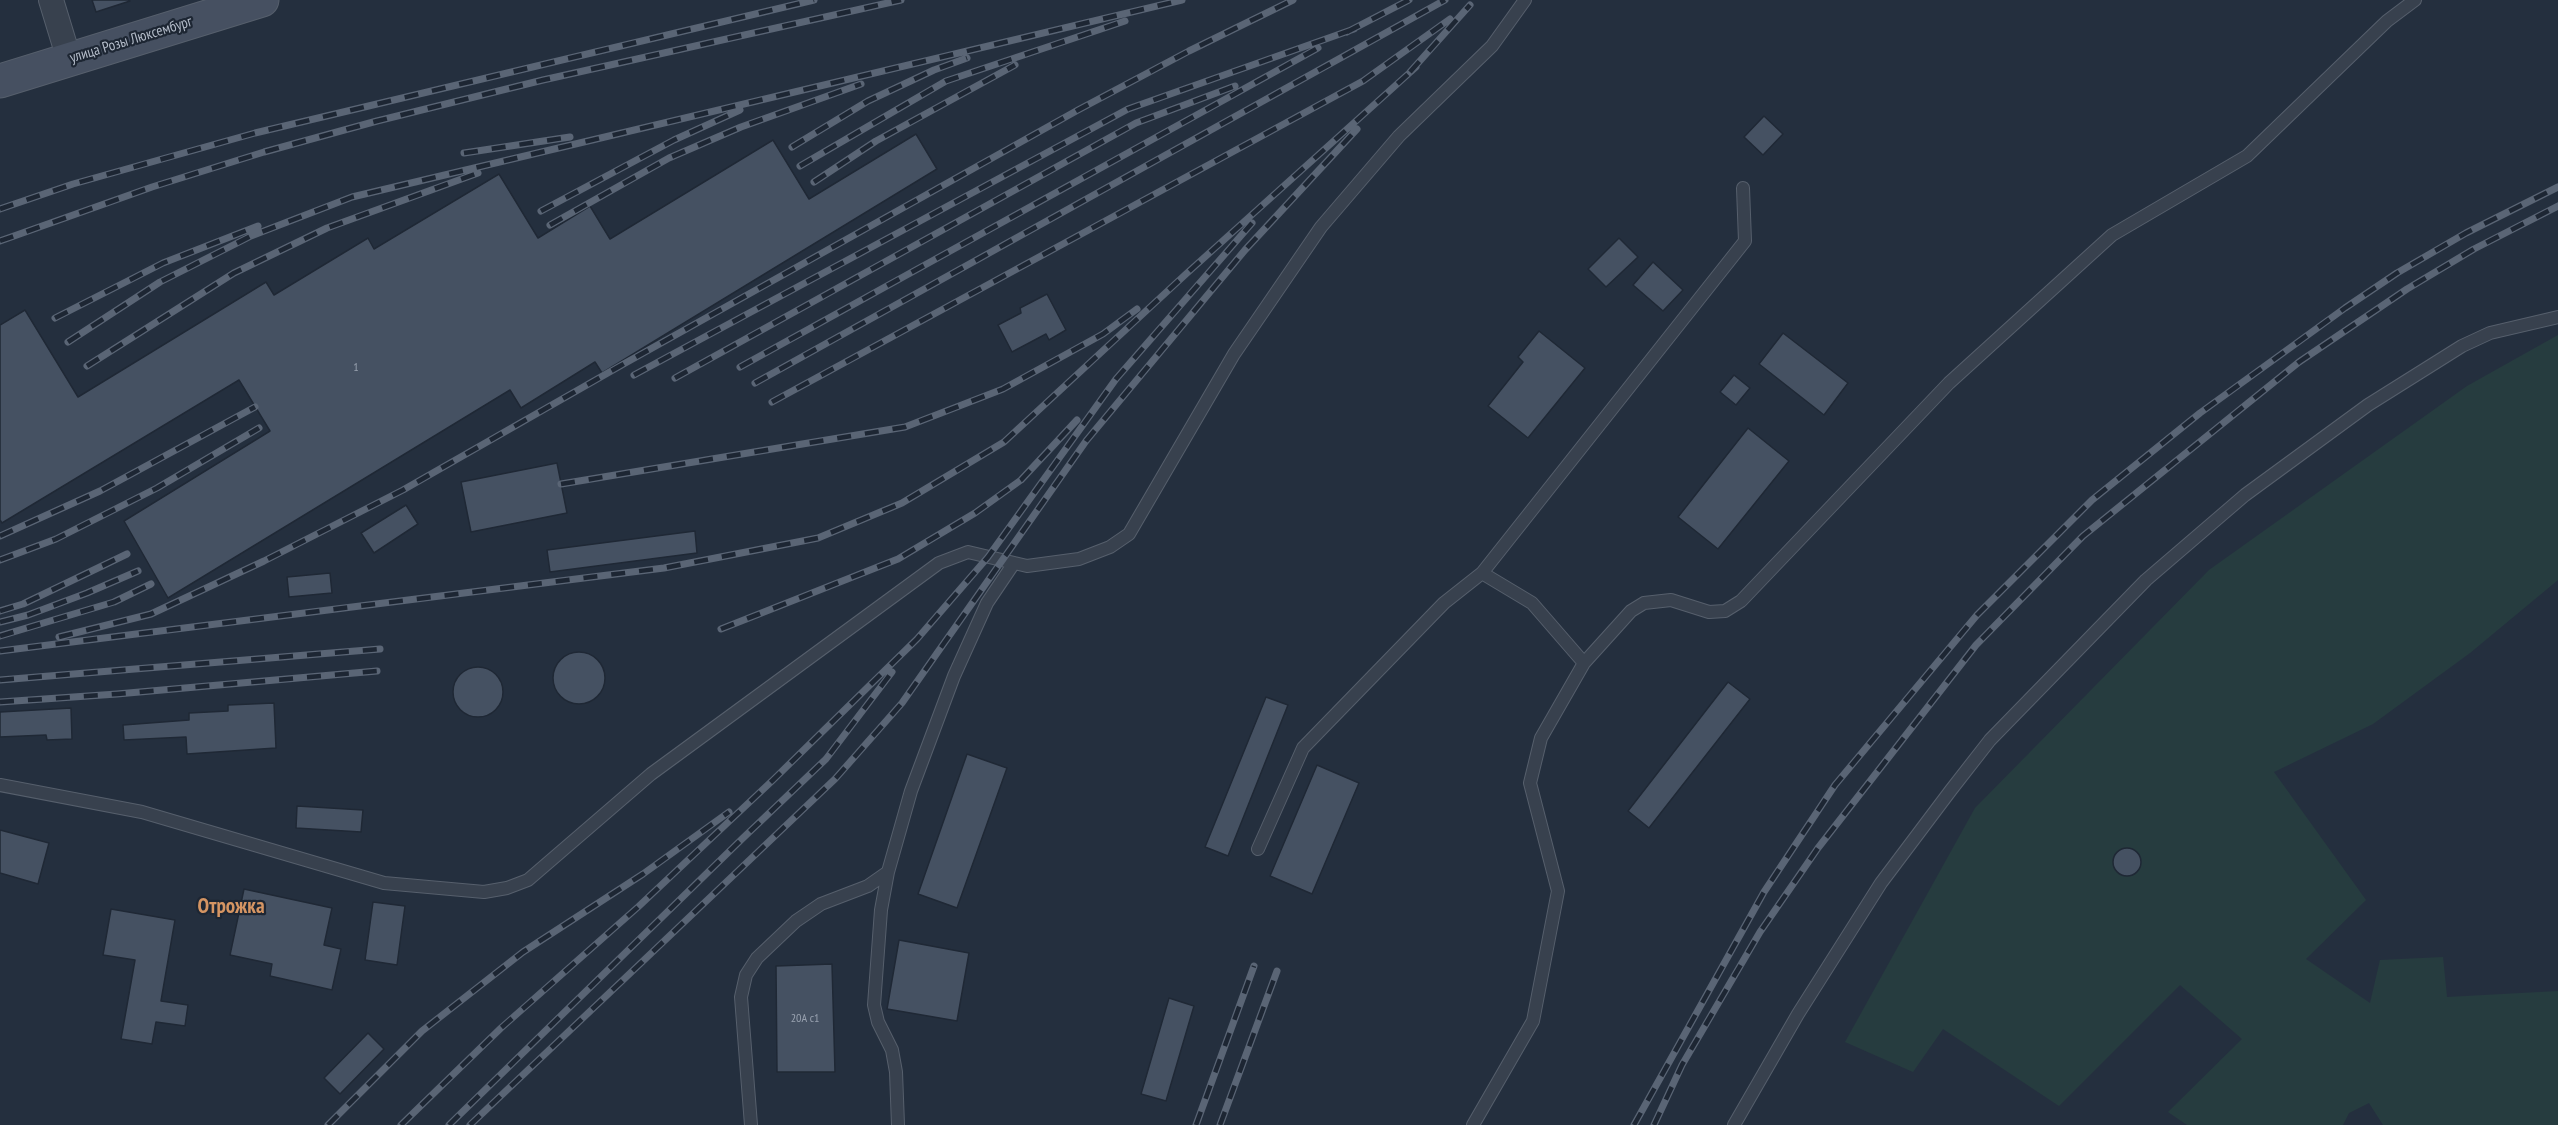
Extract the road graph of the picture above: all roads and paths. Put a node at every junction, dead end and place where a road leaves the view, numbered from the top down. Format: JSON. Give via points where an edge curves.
{"nodes":[{"id":1,"x":51,"y":0,"type":"edge"},
{"id":2,"x":262,"y":0,"type":"edge"},
{"id":3,"x":1526,"y":0,"type":"edge"},
{"id":4,"x":2415,"y":0,"type":"edge"},
{"id":5,"x":69,"y":59,"type":"junction"},
{"id":6,"x":0,"y":81,"type":"edge"},
{"id":7,"x":1743,"y":188,"type":"dead end"},
{"id":8,"x":2558,"y":316,"type":"edge"},
{"id":9,"x":1014,"y":563,"type":"junction"},
{"id":10,"x":1482,"y":573,"type":"junction"},
{"id":11,"x":1584,"y":663,"type":"junction"},
{"id":12,"x":0,"y":785,"type":"edge"},
{"id":13,"x":1258,"y":849,"type":"dead end"},
{"id":14,"x":888,"y":872,"type":"junction"},
{"id":15,"x":751,"y":1125,"type":"edge"},
{"id":16,"x":898,"y":1125,"type":"edge"},
{"id":17,"x":1473,"y":1125,"type":"edge"},
{"id":18,"x":1734,"y":1125,"type":"edge"}],
"edges":[{"from":1,"to":5,"type":"street"},
{"from":2,"to":5,"type":"street","name":"улица Розы Люксембург"},
{"from":3,"to":9,"type":"lane","via":[[1492,46],[1399,136],[1321,228],[1234,354],[1129,534],[1110,547],[1078,559],[1027,566]]},
{"from":4,"to":11,"type":"lane","via":[[2387,21],[2247,156],[2112,235],[1949,383],[1740,601],[1725,611],[1709,612],[1671,600],[1644,603],[1631,611]]},
{"from":5,"to":6,"type":"street","name":"улица Розы Люксембург"},
{"from":7,"to":10,"type":"lane","via":[[1745,241]]},
{"from":8,"to":18,"type":"lane","via":[[2490,333],[2462,346],[2368,405],[2245,495],[2146,580],[1990,740],[1951,789],[1881,883]]},
{"from":9,"to":12,"type":"lane","via":[[968,552],[939,563],[651,774],[528,880],[507,888],[483,892],[384,883],[142,812]]},
{"from":9,"to":14,"type":"lane","via":[[987,603],[954,676],[911,791]]},
{"from":10,"to":11,"type":"lane","via":[[1532,603]]},
{"from":10,"to":13,"type":"lane","via":[[1444,603],[1303,748]]},
{"from":11,"to":17,"type":"lane","via":[[1541,738],[1530,783],[1558,891],[1533,1021]]},
{"from":14,"to":15,"type":"lane","via":[[868,886],[820,904],[796,921],[757,958],[746,975],[741,997]]},
{"from":14,"to":16,"type":"lane","via":[[874,1005],[892,1050]]}]}
